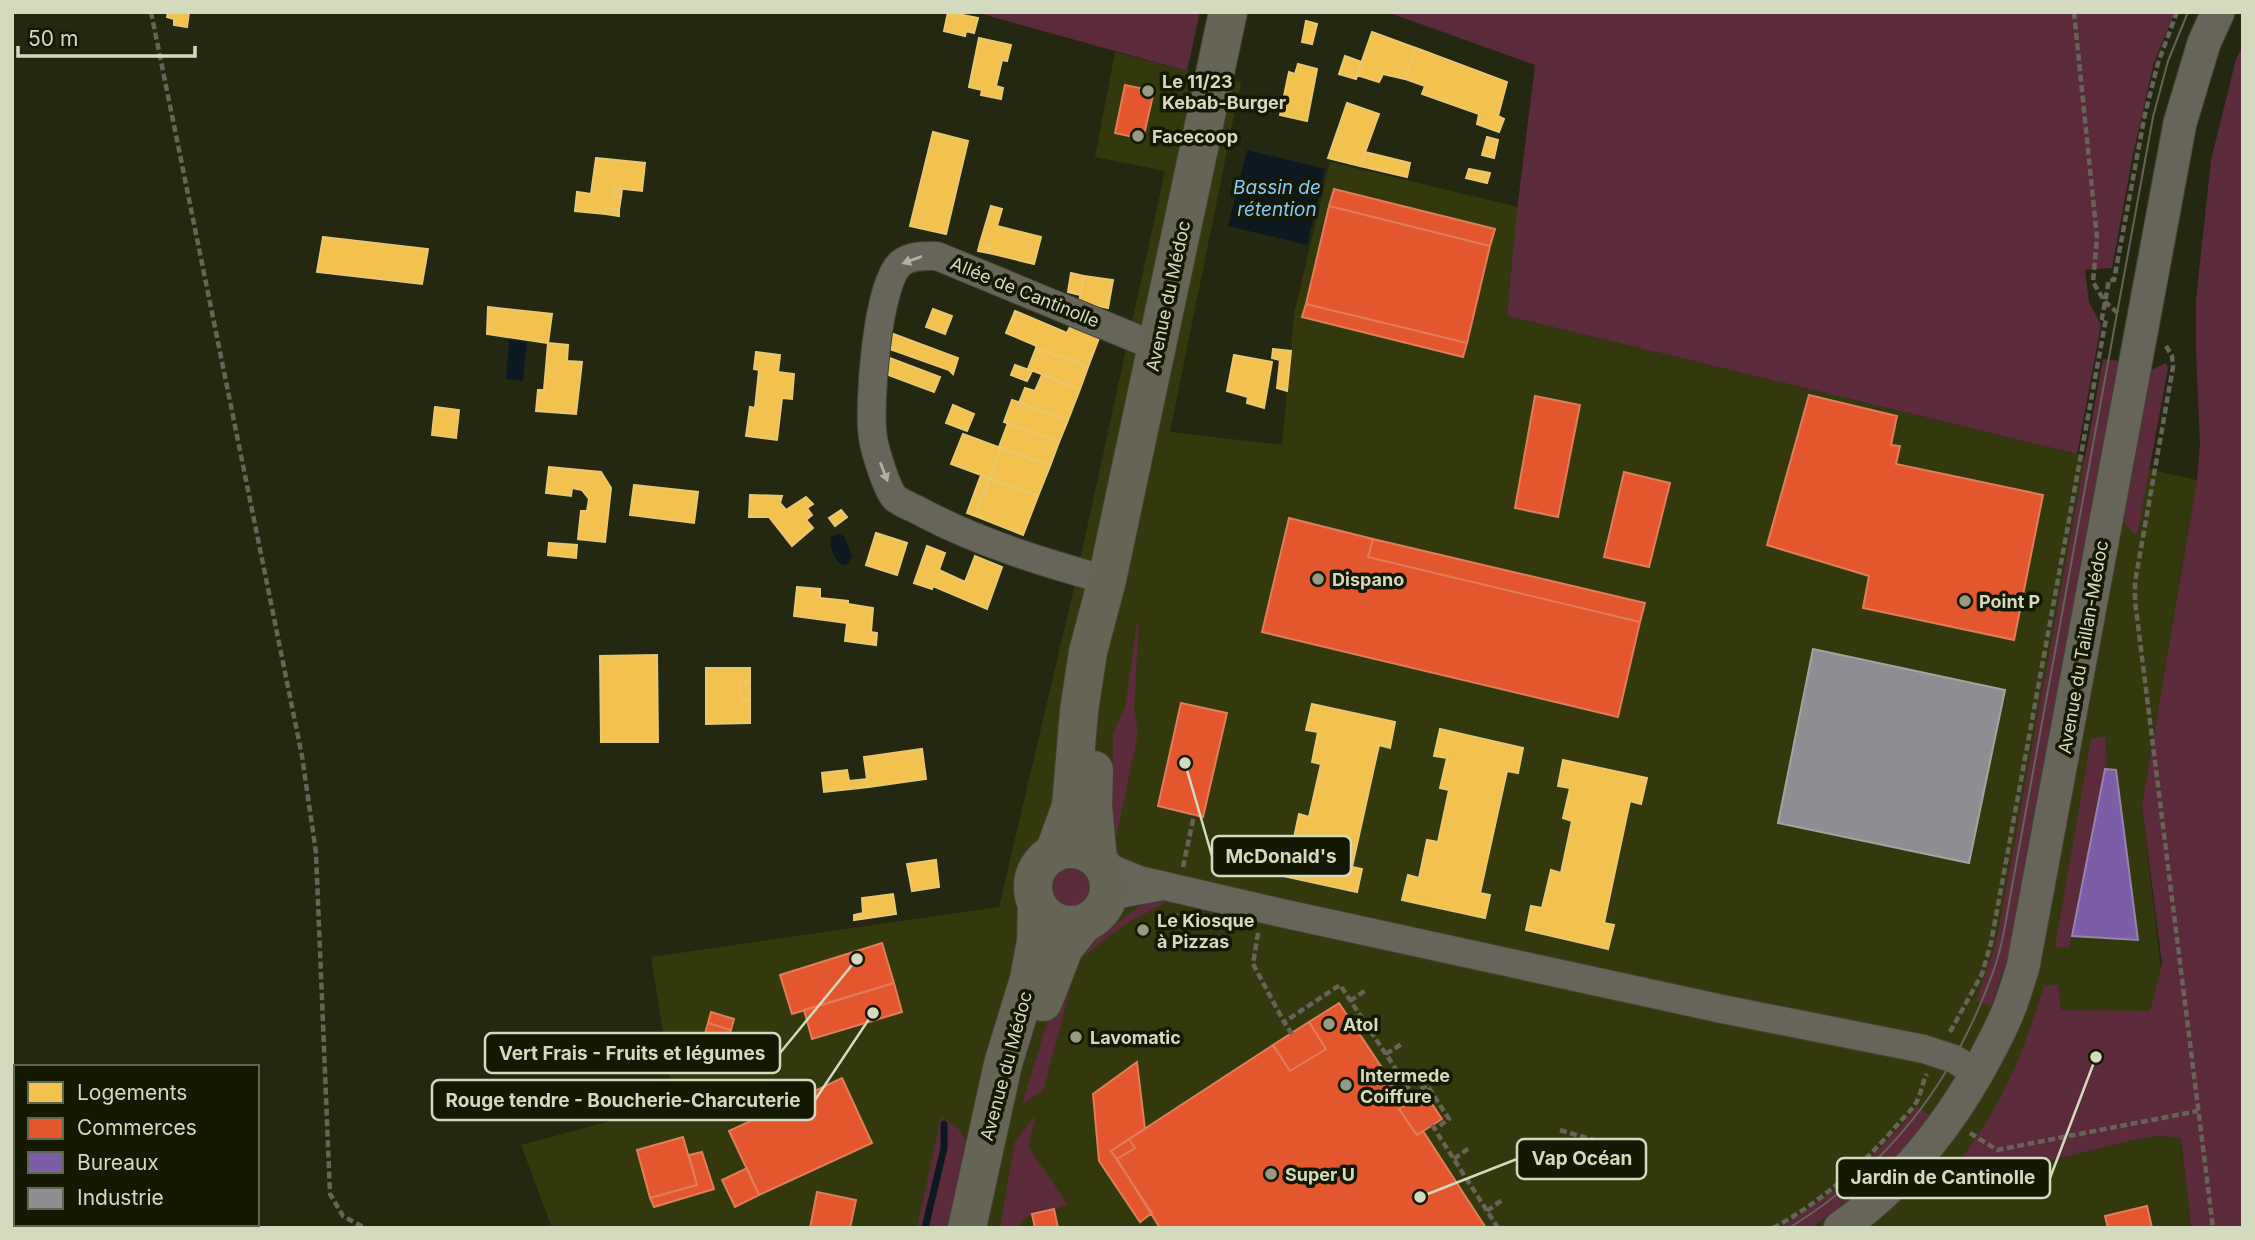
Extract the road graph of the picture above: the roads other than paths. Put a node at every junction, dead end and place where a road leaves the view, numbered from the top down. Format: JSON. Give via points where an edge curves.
{"nodes":[{"id":1,"x":1228,"y":12,"type":"edge"},
{"id":2,"x":2218,"y":12,"type":"edge"},
{"id":3,"x":1157,"y":347,"type":"junction"},
{"id":4,"x":1107,"y":580,"type":"junction"},
{"id":5,"x":1054,"y":853,"type":"junction"},
{"id":6,"x":1103,"y":874,"type":"junction"},
{"id":7,"x":1037,"y":904,"type":"junction"},
{"id":8,"x":1083,"y":924,"type":"junction"},
{"id":9,"x":1977,"y":1073,"type":"junction"},
{"id":10,"x":967,"y":1228,"type":"edge"},
{"id":11,"x":986,"y":1228,"type":"edge"},
{"id":12,"x":1840,"y":1228,"type":"edge"}],
"edges":[{"from":1,"to":3,"type":"main road","name":"Avenue du Médoc"},
{"from":2,"to":9,"type":"street","name":"Avenue du Taillan-Médoc","via":[[2180,123],[2028,948],[2004,1021]]},
{"from":3,"to":4,"type":"main road","name":"Avenue du Médoc"},
{"from":3,"to":4,"type":"street","name":"Allée de Cantinolle","one_way":true,"via":[[937,256],[919,255],[900,263],[889,283],[874,351],[873,438],[894,497],[949,527]]},
{"from":4,"to":5,"type":"main road","name":"Avenue du Médoc","via":[[1088,652],[1071,806]]},
{"from":4,"to":6,"type":"main road","name":"Avenue du Médoc","via":[[1106,654],[1096,729],[1093,806]]},
{"from":5,"to":6,"type":"main road","via":[[1077,850]]},
{"from":5,"to":7,"type":"main road","via":[[1037,871],[1033,884]]},
{"from":6,"to":8,"type":"main road","via":[[1103,908]]},
{"from":6,"to":9,"type":"street","via":[[1939,1053]]},
{"from":7,"to":8,"type":"main road","via":[[1051,920]]},
{"from":7,"to":10,"type":"main road","name":"Avenue du Médoc","via":[[1029,979],[1003,1063]]},
{"from":8,"to":11,"type":"main road","name":"Avenue du Médoc","via":[[1064,948],[1035,1026]]},
{"from":9,"to":12,"type":"street","name":"Avenue du Taillan-Médoc","via":[[1936,1137],[1891,1185]]}]}
